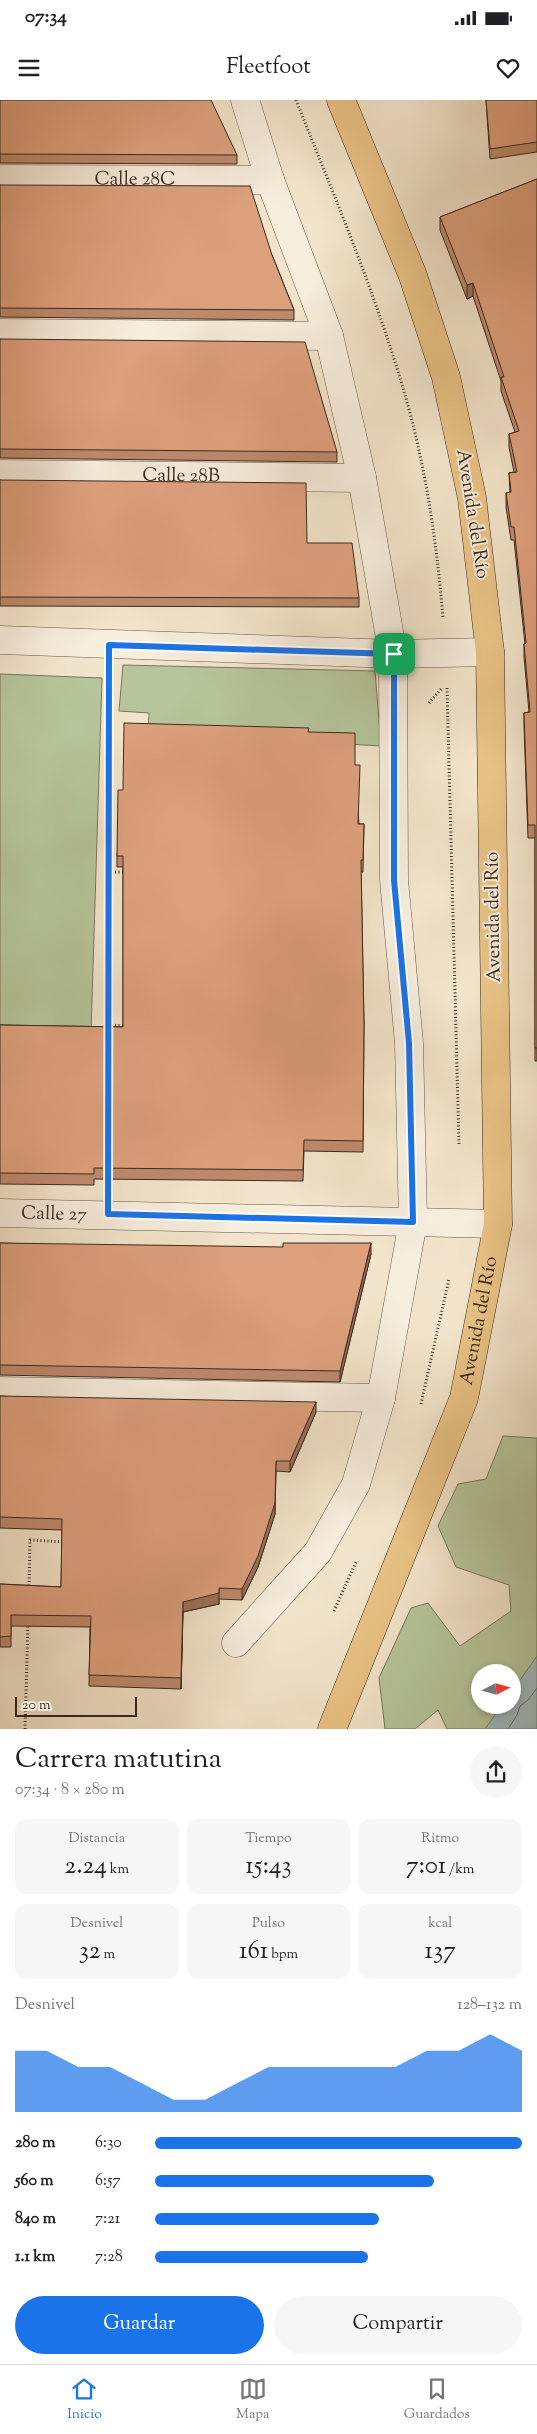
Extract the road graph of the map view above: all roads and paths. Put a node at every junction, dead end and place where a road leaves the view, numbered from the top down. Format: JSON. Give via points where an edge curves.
{"nodes":[{"id":1,"x":245,"y":100,"type":"edge"},
{"id":2,"x":341,"y":100,"type":"edge"},
{"id":3,"x":0,"y":179,"type":"edge"},
{"id":4,"x":270,"y":180,"type":"junction"},
{"id":5,"x":0,"y":333,"type":"edge"},
{"id":6,"x":329,"y":336,"type":"junction"},
{"id":7,"x":0,"y":474,"type":"edge"},
{"id":8,"x":362,"y":478,"type":"junction"},
{"id":9,"x":0,"y":640,"type":"edge"},
{"id":10,"x":109,"y":645,"type":"junction"},
{"id":11,"x":490,"y":652,"type":"junction"},
{"id":12,"x":394,"y":654,"type":"junction"},
{"id":13,"x":108,"y":872,"type":"junction"},
{"id":14,"x":128,"y":872,"type":"edge"},
{"id":15,"x":108,"y":1025,"type":"junction"},
{"id":16,"x":137,"y":1027,"type":"edge"},
{"id":17,"x":108,"y":1035,"type":"edge"},
{"id":18,"x":0,"y":1213,"type":"edge"},
{"id":19,"x":413,"y":1222,"type":"junction"},
{"id":20,"x":498,"y":1224,"type":"junction"},
{"id":21,"x":0,"y":1391,"type":"edge"},
{"id":22,"x":381,"y":1398,"type":"junction"},
{"id":23,"x":70,"y":1542,"type":"edge"},
{"id":24,"x":29,"y":1590,"type":"edge"},
{"id":25,"x":28,"y":1620,"type":"edge"},
{"id":26,"x":236,"y":1643,"type":"dead end"},
{"id":27,"x":25,"y":1729,"type":"edge"},
{"id":28,"x":332,"y":1729,"type":"edge"}],
"edges":[{"from":1,"to":4,"type":"street"},
{"from":2,"to":11,"type":"main road","name":"Avenida del Río","via":[[413,276],[446,377],[472,498]]},
{"from":3,"to":4,"type":"street","name":"Calle 28C"},
{"from":4,"to":6,"type":"street"},
{"from":5,"to":6,"type":"street"},
{"from":6,"to":8,"type":"street"},
{"from":7,"to":8,"type":"street","name":"Calle 28B"},
{"from":8,"to":12,"type":"street"},
{"from":9,"to":10,"type":"street"},
{"from":10,"to":12,"type":"street"},
{"from":10,"to":13,"type":"path"},
{"from":11,"to":12,"type":"street"},
{"from":11,"to":20,"type":"main road","name":"Avenida del Río"},
{"from":12,"to":19,"type":"street","via":[[394,880],[409,1043]]},
{"from":13,"to":14,"type":"path"},
{"from":13,"to":15,"type":"path"},
{"from":15,"to":16,"type":"path"},
{"from":15,"to":17,"type":"path"},
{"from":18,"to":19,"type":"street","name":"Calle 27"},
{"from":19,"to":20,"type":"street","name":"Calle 27"},
{"from":19,"to":22,"type":"street"},
{"from":20,"to":28,"type":"main road","name":"Avenida del Río","via":[[464,1398]]},
{"from":21,"to":22,"type":"street"},
{"from":22,"to":26,"type":"street","via":[[356,1484],[318,1552]]},
{"from":23,"to":24,"type":"path","via":[[30,1540]]},
{"from":25,"to":27,"type":"path"}]}
